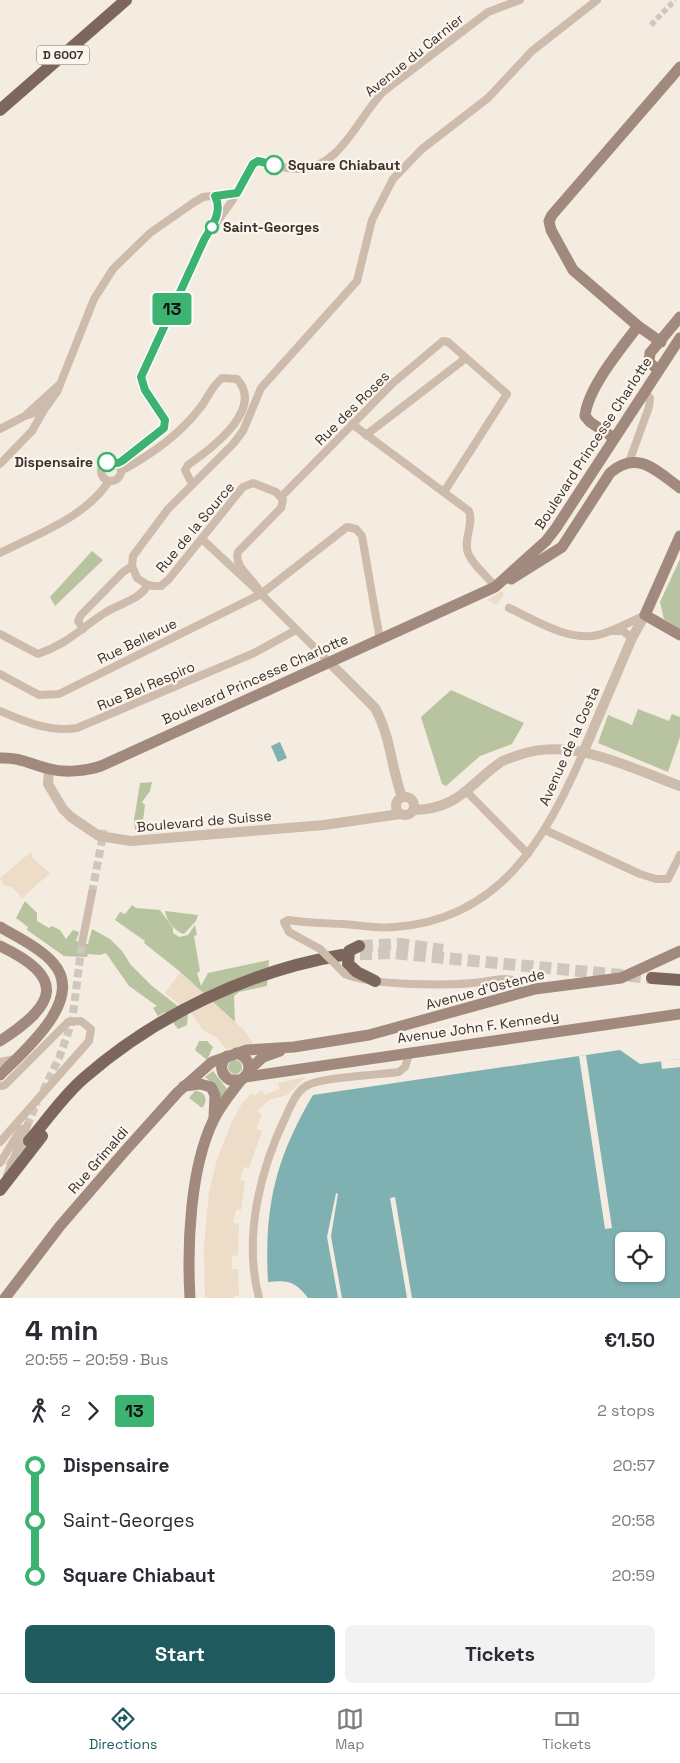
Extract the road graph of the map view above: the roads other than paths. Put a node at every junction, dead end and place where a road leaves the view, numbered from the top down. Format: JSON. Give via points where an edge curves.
{"nodes":[{"id":1,"x":126,"y":0,"type":"edge"},
{"id":2,"x":520,"y":0,"type":"edge"},
{"id":3,"x":597,"y":0,"type":"edge"},
{"id":4,"x":680,"y":67,"type":"edge"},
{"id":5,"x":0,"y":110,"type":"edge"},
{"id":6,"x":237,"y":193,"type":"junction"},
{"id":7,"x":215,"y":196,"type":"junction"},
{"id":8,"x":215,"y":222,"type":"junction"},
{"id":9,"x":680,"y":317,"type":"edge"},
{"id":10,"x":638,"y":326,"type":"junction"},
{"id":11,"x":680,"y":338,"type":"edge"},
{"id":12,"x":661,"y":342,"type":"junction"},
{"id":13,"x":466,"y":358,"type":"junction"},
{"id":14,"x":658,"y":370,"type":"junction"},
{"id":15,"x":60,"y":384,"type":"junction"},
{"id":16,"x":644,"y":392,"type":"junction"},
{"id":17,"x":44,"y":410,"type":"junction"},
{"id":18,"x":25,"y":416,"type":"junction"},
{"id":19,"x":352,"y":424,"type":"junction"},
{"id":20,"x":35,"y":426,"type":"junction"},
{"id":21,"x":0,"y":429,"type":"edge"},
{"id":22,"x":366,"y":435,"type":"junction"},
{"id":23,"x":614,"y":438,"type":"junction"},
{"id":24,"x":210,"y":450,"type":"junction"},
{"id":25,"x":218,"y":461,"type":"junction"},
{"id":26,"x":629,"y":462,"type":"junction"},
{"id":27,"x":118,"y":463,"type":"junction"},
{"id":28,"x":0,"y":464,"type":"edge"},
{"id":29,"x":121,"y":471,"type":"junction"},
{"id":30,"x":109,"y":481,"type":"junction"},
{"id":31,"x":192,"y":484,"type":"junction"},
{"id":32,"x":680,"y":488,"type":"edge"},
{"id":33,"x":444,"y":492,"type":"junction"},
{"id":34,"x":278,"y":495,"type":"junction"},
{"id":35,"x":680,"y":536,"type":"edge"},
{"id":36,"x":202,"y":540,"type":"junction"},
{"id":37,"x":546,"y":541,"type":"junction"},
{"id":38,"x":559,"y":549,"type":"junction"},
{"id":39,"x":0,"y":553,"type":"edge"},
{"id":40,"x":132,"y":566,"type":"junction"},
{"id":41,"x":500,"y":584,"type":"junction"},
{"id":42,"x":148,"y":585,"type":"junction"},
{"id":43,"x":261,"y":594,"type":"junction"},
{"id":44,"x":509,"y":608,"type":"dead end"},
{"id":45,"x":645,"y":615,"type":"junction"},
{"id":46,"x":83,"y":630,"type":"junction"},
{"id":47,"x":296,"y":630,"type":"junction"},
{"id":48,"x":611,"y":631,"type":"junction"},
{"id":49,"x":0,"y":634,"type":"edge"},
{"id":50,"x":680,"y":635,"type":"edge"},
{"id":51,"x":632,"y":638,"type":"junction"},
{"id":52,"x":380,"y":640,"type":"junction"},
{"id":53,"x":329,"y":662,"type":"junction"},
{"id":54,"x":0,"y":674,"type":"edge"},
{"id":55,"x":0,"y":711,"type":"edge"},
{"id":56,"x":583,"y":753,"type":"junction"},
{"id":57,"x":5,"y":759,"type":"edge"},
{"id":58,"x":0,"y":764,"type":"edge"},
{"id":59,"x":49,"y":769,"type":"junction"},
{"id":60,"x":680,"y":786,"type":"edge"},
{"id":61,"x":467,"y":792,"type":"junction"},
{"id":62,"x":402,"y":797,"type":"junction"},
{"id":63,"x":413,"y":810,"type":"junction"},
{"id":64,"x":400,"y":814,"type":"junction"},
{"id":65,"x":545,"y":830,"type":"junction"},
{"id":66,"x":528,"y":854,"type":"junction"},
{"id":67,"x":680,"y":855,"type":"edge"},
{"id":68,"x":92,"y":893,"type":"tunnel mouth"},
{"id":69,"x":1,"y":926,"type":"edge"},
{"id":70,"x":82,"y":943,"type":"tunnel mouth"},
{"id":71,"x":1,"y":946,"type":"edge"},
{"id":72,"x":359,"y":946,"type":"dead end"},
{"id":73,"x":680,"y":951,"type":"edge"},
{"id":74,"x":342,"y":955,"type":"tunnel mouth"},
{"id":75,"x":652,"y":978,"type":"tunnel mouth"},
{"id":76,"x":680,"y":980,"type":"edge"},
{"id":77,"x":375,"y":981,"type":"junction"},
{"id":78,"x":514,"y":994,"type":"junction"},
{"id":79,"x":680,"y":1014,"type":"edge"},
{"id":80,"x":0,"y":1040,"type":"edge"},
{"id":81,"x":294,"y":1047,"type":"junction"},
{"id":82,"x":410,"y":1052,"type":"junction"},
{"id":83,"x":232,"y":1055,"type":"junction"},
{"id":84,"x":15,"y":1059,"type":"junction"},
{"id":85,"x":0,"y":1062,"type":"edge"},
{"id":86,"x":106,"y":1062,"type":"junction"},
{"id":87,"x":247,"y":1071,"type":"junction"},
{"id":88,"x":0,"y":1075,"type":"edge"},
{"id":89,"x":0,"y":1086,"type":"edge"},
{"id":90,"x":183,"y":1087,"type":"junction"},
{"id":91,"x":213,"y":1121,"type":"junction"},
{"id":92,"x":29,"y":1141,"type":"tunnel mouth"},
{"id":93,"x":0,"y":1142,"type":"edge"},
{"id":94,"x":0,"y":1163,"type":"edge"},
{"id":95,"x":0,"y":1190,"type":"edge"},
{"id":96,"x":5,"y":1298,"type":"edge"},
{"id":97,"x":190,"y":1298,"type":"edge"},
{"id":98,"x":258,"y":1298,"type":"edge"}],
"edges":[{"from":1,"to":5,"type":"main road","number":"D 6007"},
{"from":2,"to":6,"type":"street","name":"Avenue du Carnier","via":[[488,12],[384,91],[330,160],[298,169],[258,161],[248,171]]},
{"from":3,"to":25,"type":"street","via":[[532,51],[488,98],[422,149],[393,179],[372,220],[357,280],[262,388],[243,431]]},
{"from":4,"to":10,"type":"main road","via":[[549,221],[573,270]]},
{"from":6,"to":7,"type":"street"},
{"from":6,"to":8,"type":"street"},
{"from":7,"to":8,"type":"street","via":[[218,206]]},
{"from":7,"to":15,"type":"street","via":[[203,197],[150,233],[113,269],[94,299]]},
{"from":8,"to":27,"type":"street","via":[[141,377],[145,390],[165,420],[164,428]]},
{"from":9,"to":12,"type":"main road"},
{"from":10,"to":12,"type":"main road"},
{"from":10,"to":23,"type":"main road","via":[[586,404],[585,416]]},
{"from":11,"to":14,"type":"main road","name":"Boulevard Princesse Charlotte"},
{"from":12,"to":14,"type":"main road","via":[[649,357],[652,366]]},
{"from":13,"to":19,"type":"street","name":"Rue des Roses","via":[[443,341],[393,383]]},
{"from":13,"to":22,"type":"street"},
{"from":13,"to":33,"type":"street","via":[[507,394]]},
{"from":14,"to":16,"type":"main road","name":"Boulevard Princesse Charlotte"},
{"from":15,"to":17,"type":"street"},
{"from":15,"to":18,"type":"street"},
{"from":16,"to":23,"type":"main road","name":"Boulevard Princesse Charlotte"},
{"from":16,"to":26,"type":"street","via":[[650,398],[649,408]]},
{"from":17,"to":18,"type":"street"},
{"from":17,"to":20,"type":"street"},
{"from":18,"to":20,"type":"street","via":[[33,418]]},
{"from":18,"to":21,"type":"street"},
{"from":19,"to":22,"type":"street"},
{"from":19,"to":34,"type":"street","name":"Rue des Roses"},
{"from":20,"to":28,"type":"street"},
{"from":22,"to":33,"type":"street"},
{"from":23,"to":37,"type":"main road","name":"Boulevard Princesse Charlotte"},
{"from":24,"to":25,"type":"street"},
{"from":24,"to":29,"type":"street","via":[[234,425],[246,402],[244,386],[237,379],[222,378],[213,385],[200,408],[175,433]]},
{"from":24,"to":31,"type":"street","via":[[185,470]]},
{"from":25,"to":31,"type":"street"},
{"from":26,"to":32,"type":"main road","via":[[650,466]]},
{"from":26,"to":38,"type":"main road","via":[[620,464],[610,473]]},
{"from":27,"to":29,"type":"street"},
{"from":27,"to":30,"type":"street","via":[[111,461],[102,466],[102,475]]},
{"from":29,"to":30,"type":"street","via":[[117,479]]},
{"from":30,"to":39,"type":"street","via":[[75,514]]},
{"from":31,"to":40,"type":"street","via":[[168,509],[133,556]]},
{"from":33,"to":41,"type":"street","via":[[469,511],[468,553]]},
{"from":34,"to":36,"type":"street","name":"Rue de la Source","via":[[254,483],[243,487]]},
{"from":34,"to":43,"type":"street","name":"Rue des Roses","via":[[283,504],[281,508],[238,552],[236,558],[258,585]]},
{"from":35,"to":45,"type":"main road","name":"Avenue de la Costa"},
{"from":36,"to":42,"type":"street","name":"Rue de la Source","via":[[161,586]]},
{"from":36,"to":43,"type":"street"},
{"from":37,"to":38,"type":"main road","via":[[547,549]]},
{"from":37,"to":41,"type":"main road","name":"Boulevard Princesse Charlotte"},
{"from":38,"to":41,"type":"main road","name":"Boulevard Princesse Charlotte"},
{"from":40,"to":42,"type":"street","via":[[138,578]]},
{"from":40,"to":46,"type":"street","via":[[81,615],[78,621]]},
{"from":41,"to":52,"type":"main road","name":"Boulevard Princesse Charlotte"},
{"from":42,"to":46,"type":"street","via":[[139,597],[109,610]]},
{"from":43,"to":47,"type":"street"},
{"from":43,"to":52,"type":"street","name":"Rue Bellevue","via":[[344,528],[350,527],[362,536]]},
{"from":43,"to":54,"type":"street","name":"Rue Bellevue","via":[[59,694],[40,695]]},
{"from":44,"to":48,"type":"street","via":[[575,635]]},
{"from":45,"to":48,"type":"street"},
{"from":45,"to":50,"type":"main road"},
{"from":45,"to":51,"type":"street","name":"Avenue de la Costa"},
{"from":46,"to":49,"type":"street","via":[[60,646],[38,654]]},
{"from":47,"to":53,"type":"street"},
{"from":47,"to":55,"type":"street","name":"Rue Bel Respiro","via":[[254,653],[77,728],[66,730],[34,725]]},
{"from":48,"to":51,"type":"street","via":[[623,631]]},
{"from":51,"to":56,"type":"street","name":"Avenue de la Costa"},
{"from":52,"to":53,"type":"main road","name":"Boulevard Princesse Charlotte"},
{"from":53,"to":59,"type":"main road","name":"Boulevard Princesse Charlotte","via":[[101,766]]},
{"from":53,"to":62,"type":"street","via":[[375,708],[389,742]]},
{"from":56,"to":60,"type":"street"},
{"from":56,"to":61,"type":"street","via":[[546,748],[527,752],[502,761]]},
{"from":56,"to":65,"type":"street","name":"Avenue de la Costa"},
{"from":57,"to":58,"type":"main road"},
{"from":57,"to":59,"type":"main road","name":"Boulevard Princesse Charlotte","via":[[24,760]]},
{"from":59,"to":64,"type":"street","name":"Boulevard de Suisse","via":[[48,784],[64,809],[90,831],[117,839],[184,838],[324,825]]},
{"from":61,"to":63,"type":"street","via":[[442,806]]},
{"from":61,"to":66,"type":"street"},
{"from":62,"to":63,"type":"street","via":[[412,800]]},
{"from":62,"to":64,"type":"street","via":[[396,805]]},
{"from":63,"to":64,"type":"street","via":[[406,815]]},
{"from":65,"to":66,"type":"street","name":"Avenue de la Costa"},
{"from":65,"to":67,"type":"street","via":[[656,879],[668,879]]},
{"from":66,"to":77,"type":"street","name":"Avenue de la Costa","bridge":true,"via":[[512,874],[486,894],[452,914],[409,926],[388,928],[284,922],[289,932],[320,948],[345,974]]},
{"from":68,"to":70,"type":"street"},
{"from":69,"to":84,"type":"main road","via":[[47,957],[56,966],[63,982],[58,1009]]},
{"from":71,"to":80,"type":"main road","via":[[39,970],[47,991],[34,1014]]},
{"from":72,"to":77,"type":"main road","via":[[349,951],[348,964]]},
{"from":73,"to":78,"type":"main road","name":"Avenue d'Ostende","via":[[621,978]]},
{"from":74,"to":86,"type":"main road","via":[[285,968],[210,997],[157,1026]]},
{"from":75,"to":76,"type":"main road"},
{"from":77,"to":78,"type":"street","name":"Avenue de la Costa","via":[[455,985],[507,979],[519,984],[518,992]]},
{"from":78,"to":81,"type":"main road","name":"Avenue d'Ostende","via":[[386,1031]]},
{"from":79,"to":82,"type":"main road","name":"Avenue John F. Kennedy"},
{"from":81,"to":83,"type":"main road","name":"Avenue d'Ostende","via":[[258,1049]]},
{"from":81,"to":87,"type":"main road","name":"Avenue d'Ostende","via":[[269,1055]]},
{"from":82,"to":87,"type":"main road","name":"Avenue John F. Kennedy","via":[[281,1070]]},
{"from":82,"to":98,"type":"street","via":[[405,1067],[399,1072],[314,1083],[300,1092],[273,1145],[258,1198],[254,1254]]},
{"from":83,"to":87,"type":"main road"},
{"from":83,"to":87,"type":"main road","via":[[222,1062],[223,1073],[230,1080]]},
{"from":83,"to":90,"type":"main road","name":"Rue Grimaldi","via":[[212,1062]]},
{"from":84,"to":85,"type":"street"},
{"from":84,"to":88,"type":"main road"},
{"from":86,"to":92,"type":"main road","via":[[72,1090]]},
{"from":86,"to":95,"type":"main road","via":[[60,1113]]},
{"from":87,"to":91,"type":"main road"},
{"from":89,"to":93,"type":"street","via":[[5,1085],[68,1022],[81,1021],[91,1028],[89,1041]]},
{"from":90,"to":91,"type":"main road","via":[[200,1084],[211,1087],[215,1096]]},
{"from":90,"to":96,"type":"main road","name":"Rue Grimaldi","via":[[60,1226]]},
{"from":91,"to":97,"type":"main road","via":[[200,1163],[191,1210]]},
{"from":94,"to":95,"type":"street","via":[[25,1126]]}]}
